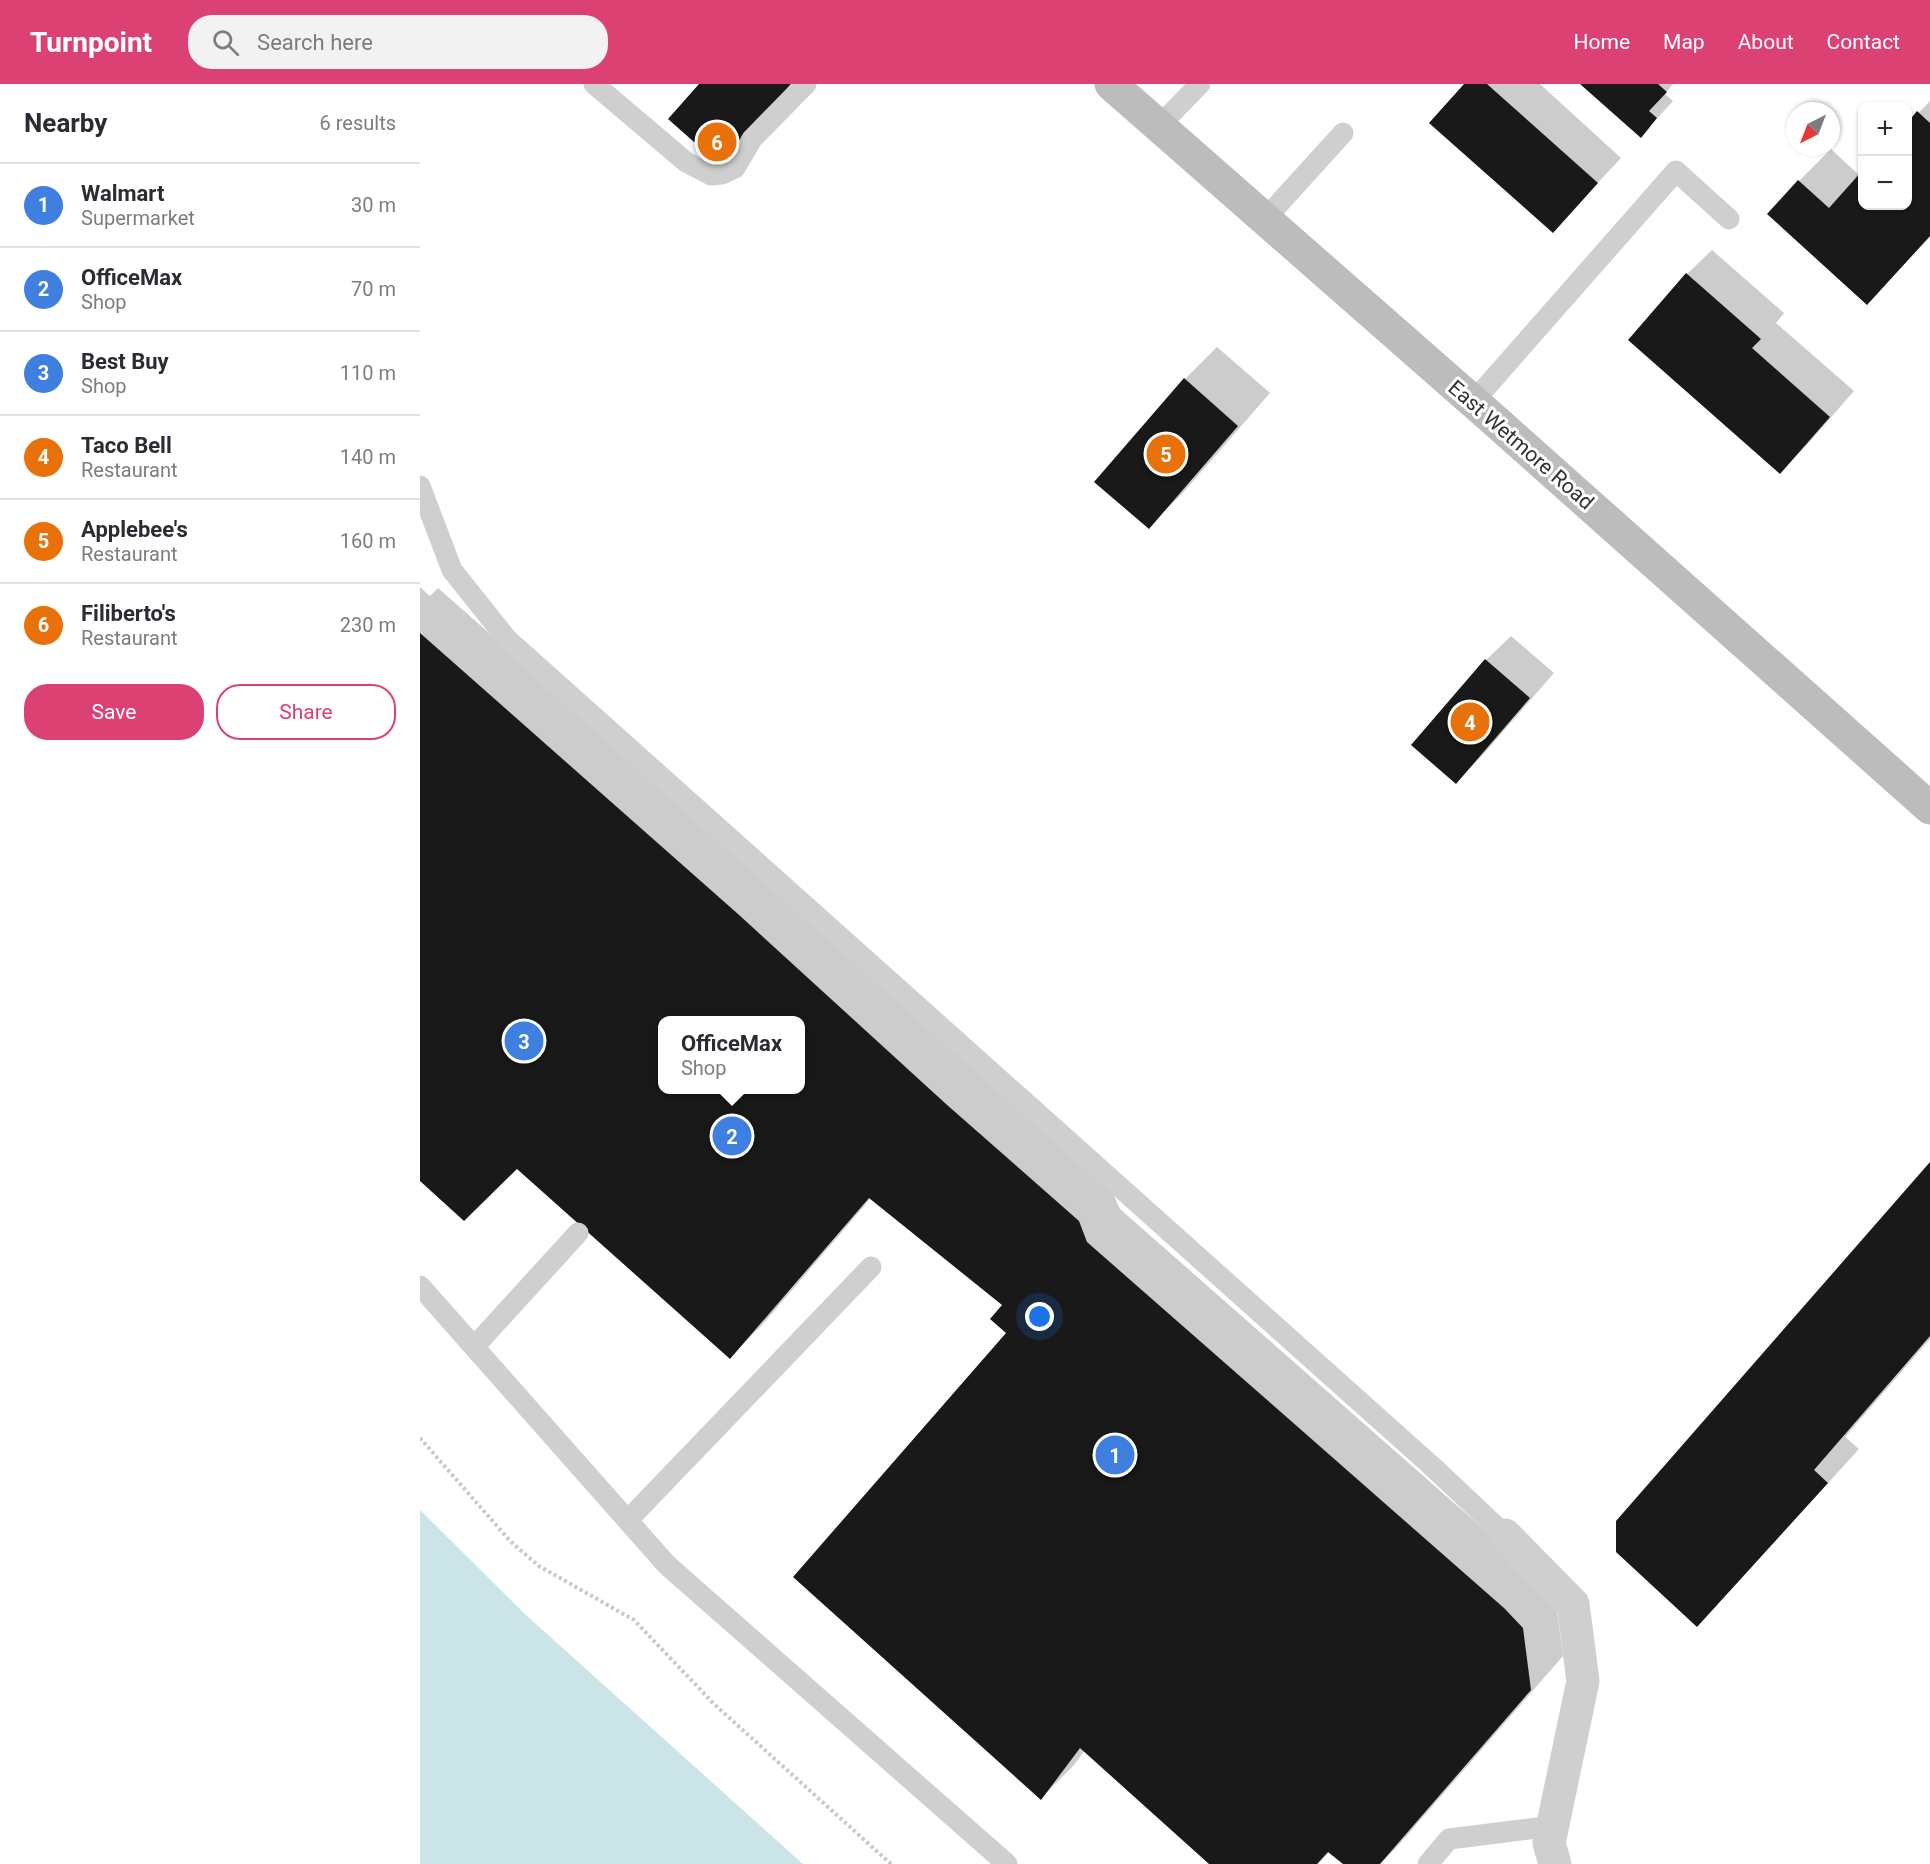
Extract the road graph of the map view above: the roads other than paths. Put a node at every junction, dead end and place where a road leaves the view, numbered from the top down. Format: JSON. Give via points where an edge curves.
{"nodes":[{"id":1,"x":594,"y":84,"type":"edge"},
{"id":2,"x":806,"y":84,"type":"edge"},
{"id":3,"x":1111,"y":84,"type":"edge"},
{"id":4,"x":1200,"y":84,"type":"edge"},
{"id":5,"x":1159,"y":126,"type":"junction"},
{"id":6,"x":1343,"y":133,"type":"dead end"},
{"id":7,"x":1265,"y":219,"type":"junction"},
{"id":8,"x":1730,"y":219,"type":"dead end"},
{"id":9,"x":1473,"y":402,"type":"junction"},
{"id":10,"x":420,"y":486,"type":"edge"},
{"id":11,"x":1930,"y":808,"type":"edge"},
{"id":12,"x":578,"y":1233,"type":"dead end"},
{"id":13,"x":871,"y":1267,"type":"dead end"},
{"id":14,"x":420,"y":1286,"type":"edge"},
{"id":15,"x":474,"y":1347,"type":"junction"},
{"id":16,"x":628,"y":1520,"type":"junction"},
{"id":17,"x":1505,"y":1535,"type":"joint"},
{"id":18,"x":1553,"y":1826,"type":"junction"},
{"id":19,"x":1007,"y":1864,"type":"edge"},
{"id":20,"x":1428,"y":1864,"type":"edge"},
{"id":21,"x":1555,"y":1864,"type":"edge"}],
"edges":[{"from":1,"to":2,"type":"lane","via":[[686,162],[711,175],[735,168],[752,139]]},
{"from":3,"to":5,"type":"main road","name":"East Wetmore Road"},
{"from":4,"to":5,"type":"lane"},
{"from":5,"to":7,"type":"main road","name":"East Wetmore Road"},
{"from":6,"to":7,"type":"lane"},
{"from":7,"to":9,"type":"main road","name":"East Wetmore Road"},
{"from":8,"to":9,"type":"lane","via":[[1676,171]]},
{"from":9,"to":11,"type":"main road","name":"East Wetmore Road"},
{"from":10,"to":17,"type":"lane","via":[[452,570],[507,639],[1434,1467]]},
{"from":12,"to":15,"type":"lane"},
{"from":13,"to":16,"type":"lane"},
{"from":14,"to":15,"type":"lane"},
{"from":15,"to":16,"type":"lane"},
{"from":16,"to":19,"type":"lane","via":[[667,1565]]},
{"from":17,"to":18,"type":"street","via":[[1573,1604],[1583,1681]]},
{"from":18,"to":20,"type":"lane","via":[[1449,1839]]},
{"from":18,"to":21,"type":"street","via":[[1550,1843]]}]}
